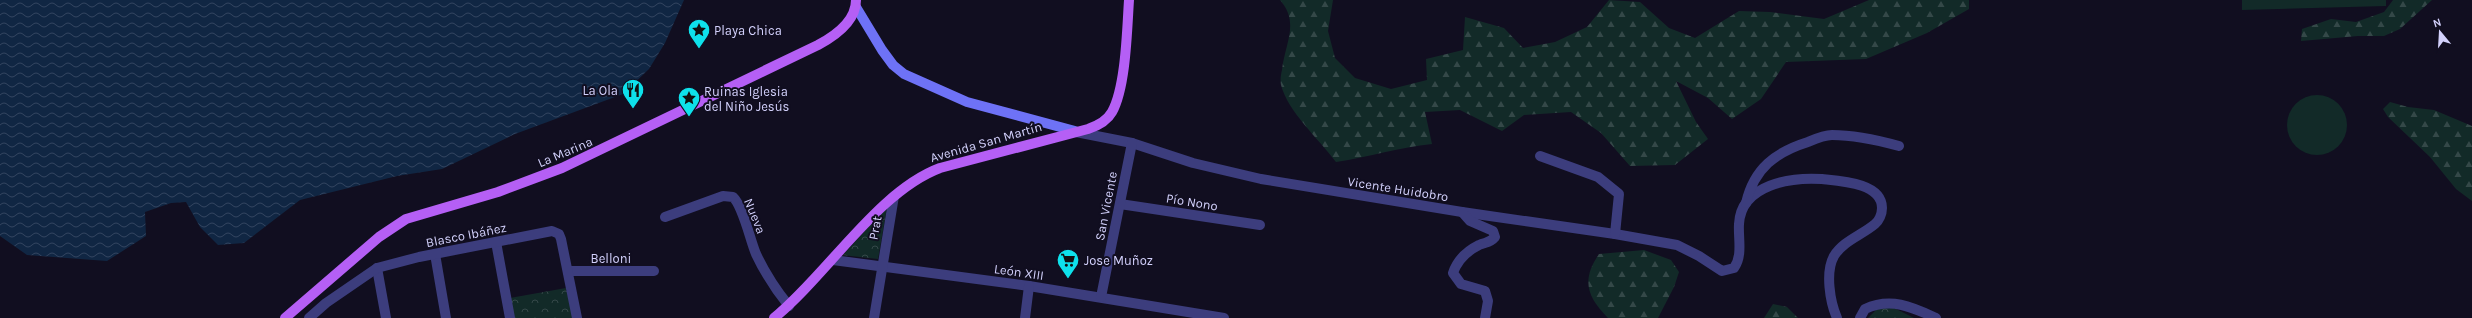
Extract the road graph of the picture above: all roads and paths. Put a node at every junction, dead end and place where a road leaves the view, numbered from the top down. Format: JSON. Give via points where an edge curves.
{"nodes":[{"id":1,"x":1129,"y":0,"type":"edge"},
{"id":2,"x":856,"y":3,"type":"edge"},
{"id":3,"x":1075,"y":131,"type":"junction"},
{"id":4,"x":1132,"y":143,"type":"junction"},
{"id":5,"x":1899,"y":146,"type":"dead end"},
{"id":6,"x":1540,"y":156,"type":"dead end"},
{"id":7,"x":894,"y":196,"type":"junction"},
{"id":8,"x":1746,"y":203,"type":"junction"},
{"id":9,"x":1120,"y":204,"type":"junction"},
{"id":10,"x":1462,"y":212,"type":"junction"},
{"id":11,"x":665,"y":217,"type":"dead end"},
{"id":12,"x":1260,"y":226,"type":"dead end"},
{"id":13,"x":1615,"y":234,"type":"junction"},
{"id":14,"x":496,"y":242,"type":"junction"},
{"id":15,"x":435,"y":254,"type":"junction"},
{"id":16,"x":833,"y":260,"type":"junction"},
{"id":17,"x":882,"y":265,"type":"junction"},
{"id":18,"x":377,"y":268,"type":"junction"},
{"id":19,"x":568,"y":271,"type":"junction"},
{"id":20,"x":654,"y":271,"type":"dead end"},
{"id":21,"x":1029,"y":286,"type":"junction"},
{"id":22,"x":1101,"y":297,"type":"junction"},
{"id":23,"x":789,"y":306,"type":"junction"},
{"id":24,"x":1173,"y":314,"type":"edge"},
{"id":25,"x":285,"y":318,"type":"edge"},
{"id":26,"x":308,"y":318,"type":"edge"},
{"id":27,"x":386,"y":318,"type":"edge"},
{"id":28,"x":446,"y":318,"type":"edge"},
{"id":29,"x":510,"y":318,"type":"edge"},
{"id":30,"x":577,"y":318,"type":"edge"},
{"id":31,"x":774,"y":318,"type":"edge"},
{"id":32,"x":874,"y":318,"type":"edge"},
{"id":33,"x":1024,"y":318,"type":"edge"},
{"id":34,"x":1224,"y":318,"type":"edge"},
{"id":35,"x":1485,"y":318,"type":"edge"},
{"id":36,"x":1837,"y":318,"type":"edge"},
{"id":37,"x":1860,"y":318,"type":"edge"},
{"id":38,"x":1936,"y":318,"type":"edge"}],
"edges":[{"from":1,"to":3,"type":"main road","name":"Avenida San Martín","via":[[1119,92],[1112,111],[1095,127]]},
{"from":2,"to":3,"type":"street","name":"Vicente Huidobro","via":[[882,50],[893,65],[904,74],[967,102]]},
{"from":2,"to":25,"type":"main road","name":"La Marina","via":[[843,28],[827,40],[591,155],[532,180],[417,215],[396,225]]},
{"from":3,"to":4,"type":"street","name":"Vicente Huidobro"},
{"from":3,"to":7,"type":"main road","name":"Avenida San Martín","via":[[935,170],[912,182]]},
{"from":4,"to":9,"type":"street","name":"San Vicente"},
{"from":4,"to":10,"type":"street","name":"Vicente Huidobro","via":[[1193,163],[1261,179]]},
{"from":5,"to":8,"type":"street","via":[[1874,139],[1830,135],[1789,148],[1773,157],[1760,170],[1751,185]]},
{"from":6,"to":13,"type":"street","via":[[1598,177],[1619,194]]},
{"from":7,"to":16,"type":"main road","name":"Avenida San Martín"},
{"from":7,"to":17,"type":"street","name":"Prat"},
{"from":8,"to":13,"type":"street","name":"Vicente Huidobro","via":[[1739,222],[1738,261],[1734,268],[1727,272],[1718,270],[1699,256],[1677,245]]},
{"from":8,"to":36,"type":"street","via":[[1765,188],[1784,180],[1802,178],[1830,180],[1874,191],[1882,207],[1880,217],[1874,225],[1843,247],[1832,260],[1829,282]]},
{"from":9,"to":12,"type":"street","name":"Pío Nono"},
{"from":9,"to":22,"type":"street","name":"San Vicente"},
{"from":10,"to":13,"type":"street","name":"Vicente Huidobro"},
{"from":10,"to":35,"type":"street","via":[[1470,221],[1493,231],[1495,237],[1490,243],[1479,245],[1463,256],[1453,273],[1461,284],[1485,291],[1488,301]]},
{"from":11,"to":23,"type":"street","name":"Nueva","via":[[722,196],[733,198],[740,206],[762,266]]},
{"from":14,"to":15,"type":"street","name":"Blasco Ibáñez"},
{"from":14,"to":19,"type":"street","name":"Blasco Ibáñez","via":[[549,231],[556,232],[561,239]]},
{"from":14,"to":29,"type":"street"},
{"from":15,"to":18,"type":"street","name":"Blasco Ibáñez"},
{"from":15,"to":28,"type":"street"},
{"from":16,"to":17,"type":"street","name":"León XIII"},
{"from":16,"to":23,"type":"main road","name":"Avenida San Martín"},
{"from":17,"to":21,"type":"street","name":"León XIII"},
{"from":17,"to":32,"type":"street","name":"Prat"},
{"from":18,"to":26,"type":"street","name":"Blasco Ibáñez"},
{"from":18,"to":27,"type":"street"},
{"from":19,"to":20,"type":"street","name":"Belloni"},
{"from":19,"to":30,"type":"street","name":"Blasco Ibáñez"},
{"from":21,"to":22,"type":"street","name":"León XIII"},
{"from":21,"to":33,"type":"street"},
{"from":22,"to":24,"type":"street","name":"León XIII"},
{"from":23,"to":31,"type":"main road","name":"Avenida San Martín"},
{"from":24,"to":34,"type":"street","name":"León XIII"},
{"from":37,"to":38,"type":"street","via":[[1865,309],[1888,302],[1904,304]]}]}
